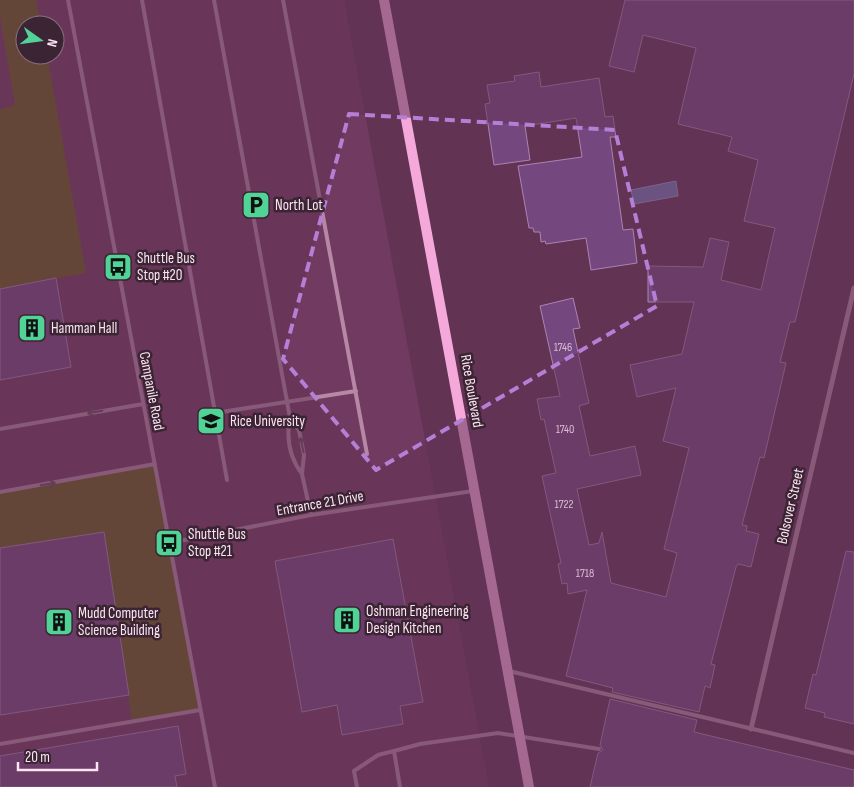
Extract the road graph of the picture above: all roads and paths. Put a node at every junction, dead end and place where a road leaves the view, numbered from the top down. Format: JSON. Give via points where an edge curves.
{"nodes":[{"id":1,"x":68,"y":0,"type":"edge"},
{"id":2,"x":142,"y":0,"type":"edge"},
{"id":3,"x":214,"y":0,"type":"edge"},
{"id":4,"x":283,"y":0,"type":"edge"},
{"id":5,"x":384,"y":0,"type":"edge"},
{"id":6,"x":854,"y":288,"type":"edge"},
{"id":7,"x":356,"y":391,"type":"junction"},
{"id":8,"x":287,"y":402,"type":"junction"},
{"id":9,"x":144,"y":404,"type":"junction"},
{"id":10,"x":215,"y":413,"type":"junction"},
{"id":11,"x":290,"y":418,"type":"junction"},
{"id":12,"x":0,"y":429,"type":"edge"},
{"id":13,"x":367,"y":454,"type":"dead end"},
{"id":14,"x":154,"y":464,"type":"junction"},
{"id":15,"x":302,"y":474,"type":"junction"},
{"id":16,"x":227,"y":480,"type":"dead end"},
{"id":17,"x":475,"y":490,"type":"junction"},
{"id":18,"x":0,"y":492,"type":"edge"},
{"id":19,"x":311,"y":515,"type":"junction"},
{"id":20,"x":169,"y":543,"type":"junction"},
{"id":21,"x":509,"y":671,"type":"junction"},
{"id":22,"x":200,"y":710,"type":"junction"},
{"id":23,"x":751,"y":729,"type":"junction"},
{"id":24,"x":521,"y":737,"type":"junction"},
{"id":25,"x":0,"y":744,"type":"edge"},
{"id":26,"x":599,"y":748,"type":"dead end"},
{"id":27,"x":394,"y":751,"type":"junction"},
{"id":28,"x":854,"y":753,"type":"edge"},
{"id":29,"x":215,"y":787,"type":"edge"},
{"id":30,"x":357,"y":787,"type":"edge"},
{"id":31,"x":400,"y":787,"type":"edge"},
{"id":32,"x":529,"y":787,"type":"edge"}],
"edges":[{"from":1,"to":9,"type":"lane","name":"Campanile Road"},
{"from":2,"to":10,"type":"lane"},
{"from":3,"to":8,"type":"lane"},
{"from":4,"to":7,"type":"lane"},
{"from":5,"to":17,"type":"main road","name":"Rice Boulevard"},
{"from":6,"to":23,"type":"street","name":"Bolsover Street"},
{"from":7,"to":8,"type":"lane"},
{"from":7,"to":13,"type":"lane"},
{"from":8,"to":10,"type":"lane"},
{"from":8,"to":11,"type":"lane"},
{"from":9,"to":12,"type":"lane","one_way":true},
{"from":9,"to":14,"type":"lane","name":"Campanile Road"},
{"from":10,"to":16,"type":"lane"},
{"from":15,"to":11,"type":"lane","one_way":true,"via":[[304,455],[299,430]]},
{"from":11,"to":15,"type":"lane","via":[[287,431],[293,462]]},
{"from":18,"to":14,"type":"lane","one_way":true},
{"from":14,"to":20,"type":"lane","name":"Campanile Road"},
{"from":15,"to":19,"type":"lane"},
{"from":17,"to":19,"type":"lane","name":"Entrance 21 Drive"},
{"from":17,"to":21,"type":"main road","name":"Rice Boulevard"},
{"from":19,"to":20,"type":"lane","name":"Entrance 21 Drive"},
{"from":20,"to":22,"type":"lane","name":"Campanile Road"},
{"from":21,"to":23,"type":"lane"},
{"from":21,"to":24,"type":"main road","name":"Rice Boulevard"},
{"from":22,"to":25,"type":"lane"},
{"from":22,"to":29,"type":"lane","name":"Campanile Road"},
{"from":23,"to":28,"type":"lane"},
{"from":24,"to":26,"type":"lane"},
{"from":24,"to":27,"type":"lane","via":[[498,733]]},
{"from":24,"to":32,"type":"main road","name":"Rice Boulevard"},
{"from":27,"to":30,"type":"lane","via":[[378,755],[354,771]]},
{"from":27,"to":31,"type":"lane"}]}
